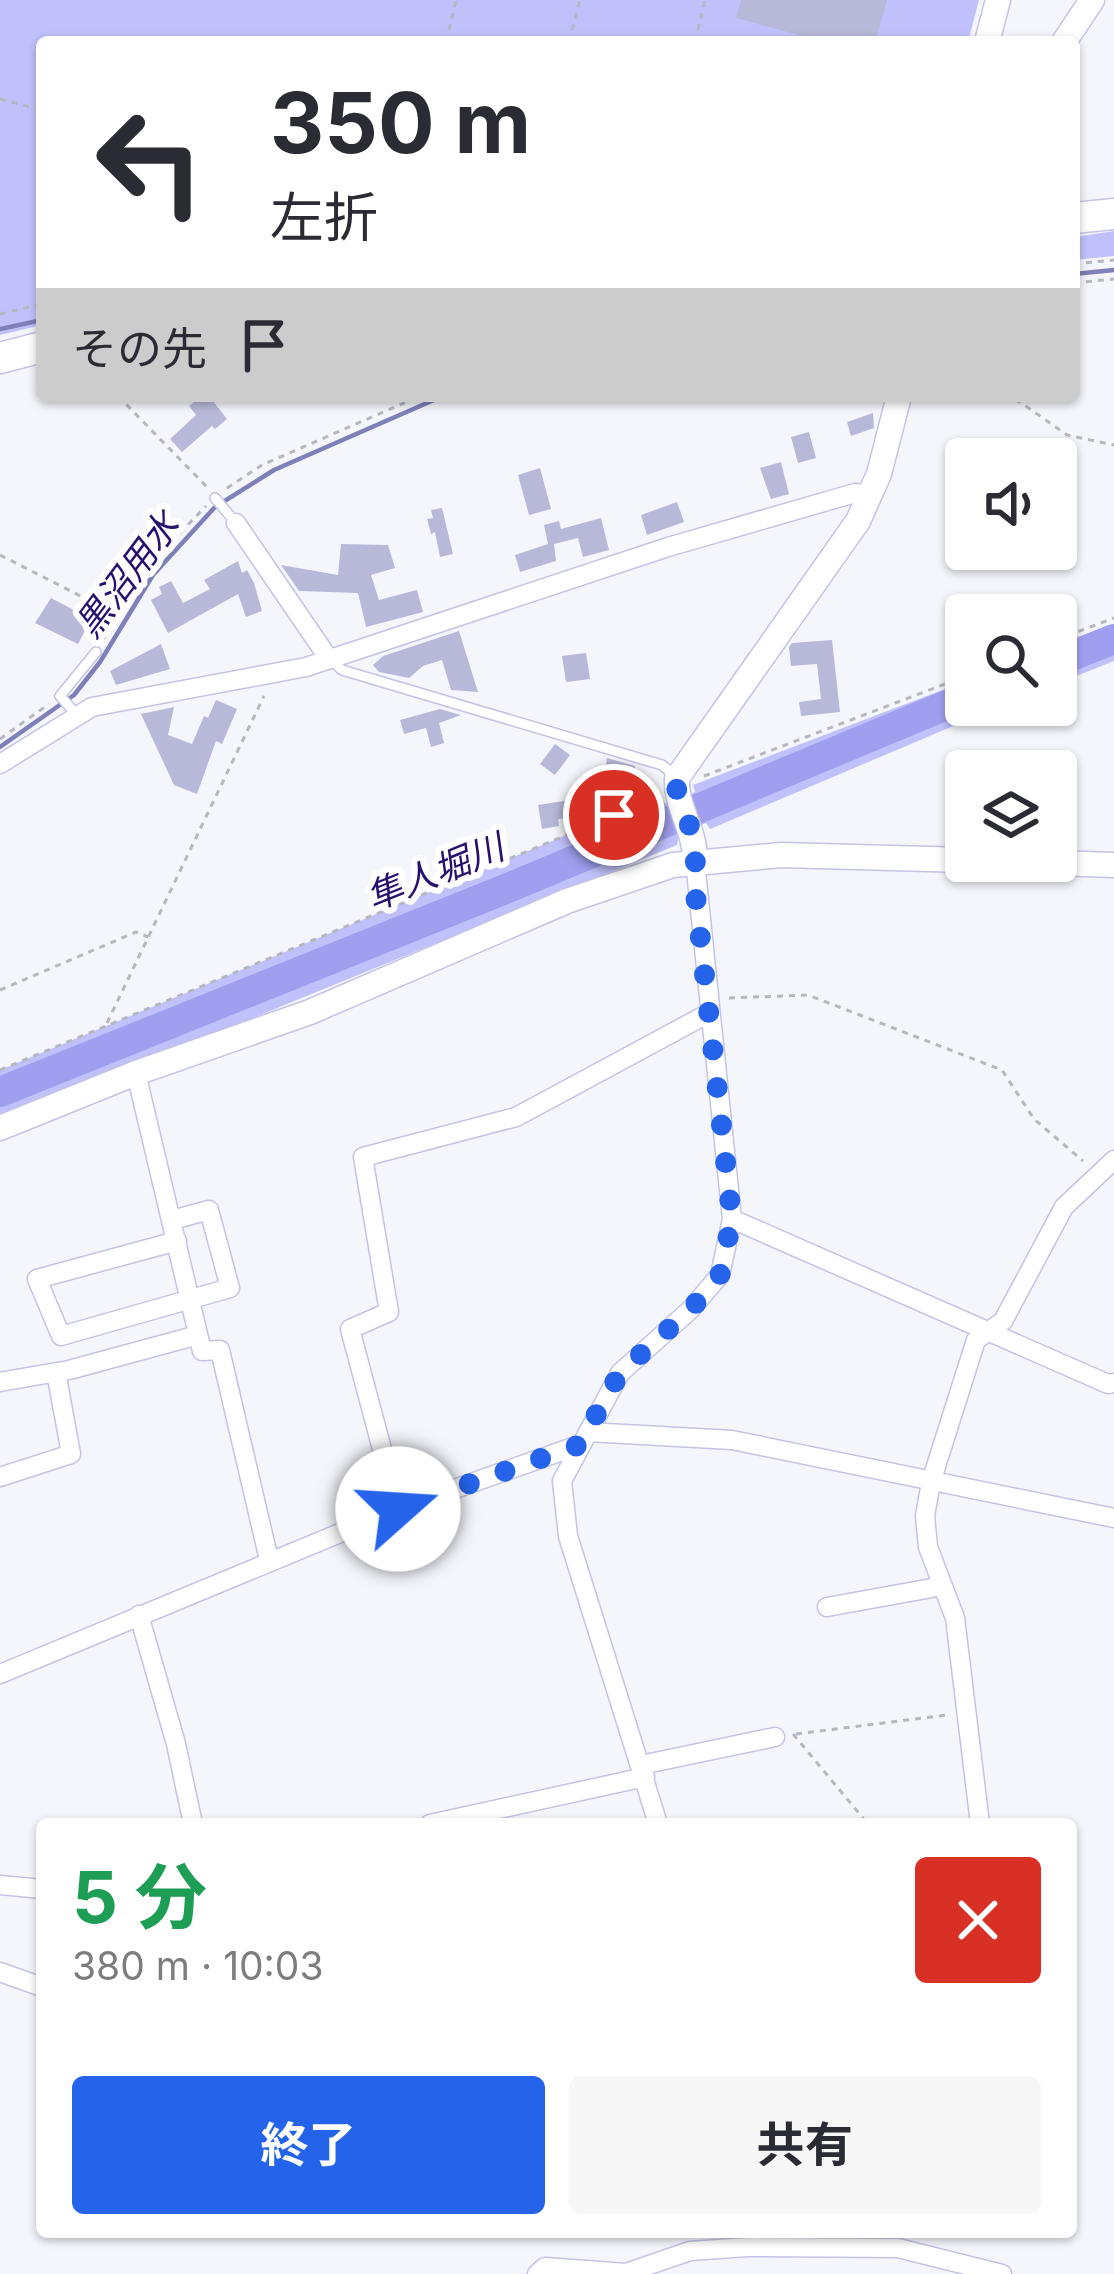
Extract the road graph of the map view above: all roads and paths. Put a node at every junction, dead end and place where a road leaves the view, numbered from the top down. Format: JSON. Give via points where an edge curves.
{"nodes":[{"id":1,"x":456,"y":0,"type":"edge"},
{"id":2,"x":580,"y":0,"type":"edge"},
{"id":3,"x":705,"y":0,"type":"edge"},
{"id":4,"x":998,"y":0,"type":"edge"},
{"id":5,"x":1092,"y":0,"type":"edge"},
{"id":6,"x":447,"y":36,"type":"edge"},
{"id":7,"x":571,"y":36,"type":"edge"},
{"id":8,"x":696,"y":36,"type":"edge"},
{"id":9,"x":989,"y":36,"type":"edge"},
{"id":10,"x":1068,"y":36,"type":"edge"},
{"id":11,"x":0,"y":99,"type":"edge"},
{"id":12,"x":36,"y":108,"type":"edge"},
{"id":13,"x":1114,"y":214,"type":"edge"},
{"id":14,"x":1080,"y":217,"type":"edge"},
{"id":15,"x":1114,"y":260,"type":"edge"},
{"id":16,"x":1080,"y":264,"type":"edge"},
{"id":17,"x":1114,"y":279,"type":"edge"},
{"id":18,"x":1080,"y":282,"type":"edge"},
{"id":19,"x":36,"y":305,"type":"edge"},
{"id":20,"x":0,"y":314,"type":"edge"},
{"id":21,"x":36,"y":349,"type":"edge"},
{"id":22,"x":0,"y":358,"type":"edge"},
{"id":23,"x":124,"y":402,"type":"edge"},
{"id":24,"x":406,"y":402,"type":"edge"},
{"id":25,"x":897,"y":402,"type":"edge"},
{"id":26,"x":1020,"y":402,"type":"edge"},
{"id":27,"x":1114,"y":445,"type":"edge"},
{"id":28,"x":870,"y":495,"type":"junction"},
{"id":29,"x":224,"y":507,"type":"junction"},
{"id":30,"x":0,"y":555,"type":"edge"},
{"id":31,"x":118,"y":615,"type":"junction"},
{"id":32,"x":1114,"y":618,"type":"edge"},
{"id":33,"x":1077,"y":632,"type":"edge"},
{"id":34,"x":96,"y":652,"type":"joint"},
{"id":35,"x":329,"y":659,"type":"junction"},
{"id":36,"x":262,"y":677,"type":"junction"},
{"id":37,"x":945,"y":684,"type":"edge"},
{"id":38,"x":67,"y":704,"type":"junction"},
{"id":39,"x":0,"y":739,"type":"edge"},
{"id":40,"x":0,"y":764,"type":"edge"},
{"id":41,"x":677,"y":786,"type":"junction"},
{"id":42,"x":694,"y":848,"type":"junction"},
{"id":43,"x":945,"y":859,"type":"edge"},
{"id":44,"x":1077,"y":864,"type":"edge"},
{"id":45,"x":1114,"y":865,"type":"edge"},
{"id":46,"x":148,"y":937,"type":"junction"},
{"id":47,"x":0,"y":990,"type":"edge"},
{"id":48,"x":709,"y":1006,"type":"junction"},
{"id":49,"x":106,"y":1027,"type":"junction"},
{"id":50,"x":0,"y":1070,"type":"edge"},
{"id":51,"x":136,"y":1073,"type":"junction"},
{"id":52,"x":0,"y":1128,"type":"edge"},
{"id":53,"x":1114,"y":1160,"type":"edge"},
{"id":54,"x":1098,"y":1174,"type":"junction"},
{"id":55,"x":732,"y":1219,"type":"junction"},
{"id":56,"x":172,"y":1220,"type":"junction"},
{"id":57,"x":177,"y":1241,"type":"junction"},
{"id":58,"x":190,"y":1298,"type":"junction"},
{"id":59,"x":989,"y":1332,"type":"junction"},
{"id":60,"x":198,"y":1335,"type":"junction"},
{"id":61,"x":56,"y":1372,"type":"junction"},
{"id":62,"x":0,"y":1382,"type":"edge"},
{"id":63,"x":1114,"y":1383,"type":"edge"},
{"id":64,"x":584,"y":1438,"type":"junction"},
{"id":65,"x":0,"y":1477,"type":"edge"},
{"id":66,"x":931,"y":1482,"type":"junction"},
{"id":67,"x":398,"y":1509,"type":"junction"},
{"id":68,"x":1114,"y":1518,"type":"edge"},
{"id":69,"x":269,"y":1560,"type":"junction"},
{"id":70,"x":943,"y":1586,"type":"junction"},
{"id":71,"x":827,"y":1607,"type":"dead end"},
{"id":72,"x":139,"y":1615,"type":"junction"},
{"id":73,"x":0,"y":1673,"type":"edge"},
{"id":74,"x":967,"y":1713,"type":"junction"},
{"id":75,"x":775,"y":1737,"type":"dead end"},
{"id":76,"x":643,"y":1771,"type":"junction"},
{"id":77,"x":192,"y":1818,"type":"edge"},
{"id":78,"x":454,"y":1818,"type":"edge"},
{"id":79,"x":656,"y":1818,"type":"edge"},
{"id":80,"x":863,"y":1818,"type":"edge"},
{"id":81,"x":979,"y":1818,"type":"edge"},
{"id":82,"x":0,"y":1886,"type":"edge"},
{"id":83,"x":36,"y":1889,"type":"edge"},
{"id":84,"x":0,"y":1972,"type":"edge"},
{"id":85,"x":36,"y":1985,"type":"edge"},
{"id":86,"x":897,"y":2240,"type":"edge"},
{"id":87,"x":690,"y":2242,"type":"edge"},
{"id":88,"x":537,"y":2274,"type":"edge"},
{"id":89,"x":626,"y":2274,"type":"edge"},
{"id":90,"x":1002,"y":2274,"type":"edge"}],
"edges":[{"from":1,"to":6,"type":"path"},
{"from":2,"to":7,"type":"path"},
{"from":3,"to":8,"type":"path"},
{"from":4,"to":9,"type":"street"},
{"from":5,"to":10,"type":"street"},
{"from":11,"to":12,"type":"path"},
{"from":13,"to":14,"type":"main road"},
{"from":15,"to":16,"type":"path"},
{"from":17,"to":18,"type":"path"},
{"from":19,"to":20,"type":"path"},
{"from":21,"to":22,"type":"main road"},
{"from":23,"to":29,"type":"path"},
{"from":24,"to":29,"type":"path","via":[[262,465]]},
{"from":25,"to":28,"type":"street"},
{"from":26,"to":27,"type":"path","via":[[1067,435]]},
{"from":28,"to":35,"type":"street","via":[[668,547]]},
{"from":28,"to":41,"type":"street"},
{"from":29,"to":31,"type":"path","via":[[156,559]]},
{"from":29,"to":35,"type":"street"},
{"from":30,"to":31,"type":"path"},
{"from":31,"to":34,"type":"path"},
{"from":32,"to":33,"type":"path"},
{"from":34,"to":38,"type":"lane"},
{"from":35,"to":36,"type":"street"},
{"from":35,"to":41,"type":"lane","via":[[342,670],[662,765]]},
{"from":36,"to":38,"type":"street"},
{"from":36,"to":46,"type":"path","via":[[266,691]]},
{"from":37,"to":41,"type":"path"},
{"from":38,"to":39,"type":"path"},
{"from":38,"to":40,"type":"street"},
{"from":41,"to":42,"type":"street"},
{"from":41,"to":49,"type":"path"},
{"from":42,"to":43,"type":"street"},
{"from":42,"to":48,"type":"street"},
{"from":42,"to":51,"type":"street","via":[[310,1012]]},
{"from":44,"to":45,"type":"street"},
{"from":46,"to":47,"type":"path","via":[[136,932]]},
{"from":46,"to":49,"type":"path"},
{"from":48,"to":54,"type":"path","via":[[808,995],[1002,1070],[1034,1119]]},
{"from":48,"to":55,"type":"street"},
{"from":48,"to":67,"type":"street","via":[[516,1117],[363,1157],[389,1312],[350,1329]]},
{"from":49,"to":50,"type":"path"},
{"from":51,"to":52,"type":"street"},
{"from":51,"to":56,"type":"street"},
{"from":53,"to":54,"type":"street"},
{"from":54,"to":59,"type":"street","via":[[1064,1208],[1003,1321]]},
{"from":55,"to":59,"type":"street"},
{"from":55,"to":64,"type":"street","via":[[720,1275],[620,1373]]},
{"from":56,"to":57,"type":"street"},
{"from":56,"to":58,"type":"street","via":[[209,1210],[230,1288]]},
{"from":57,"to":58,"type":"street"},
{"from":57,"to":58,"type":"street","via":[[38,1279],[61,1336]]},
{"from":58,"to":60,"type":"street"},
{"from":59,"to":63,"type":"street"},
{"from":59,"to":66,"type":"street","via":[[976,1340]]},
{"from":60,"to":61,"type":"street"},
{"from":60,"to":69,"type":"street","via":[[202,1351],[220,1350]]},
{"from":61,"to":62,"type":"street"},
{"from":61,"to":65,"type":"street","via":[[71,1454]]},
{"from":64,"to":66,"type":"street","via":[[731,1440]]},
{"from":64,"to":67,"type":"street"},
{"from":64,"to":76,"type":"street","via":[[562,1481],[568,1536]]},
{"from":66,"to":68,"type":"street"},
{"from":66,"to":70,"type":"street","via":[[928,1547]]},
{"from":67,"to":69,"type":"street"},
{"from":69,"to":72,"type":"street"},
{"from":70,"to":71,"type":"street"},
{"from":70,"to":74,"type":"street"},
{"from":72,"to":73,"type":"street"},
{"from":72,"to":77,"type":"street"},
{"from":74,"to":80,"type":"path","via":[[793,1734]]},
{"from":74,"to":81,"type":"street"},
{"from":75,"to":76,"type":"street"},
{"from":76,"to":78,"type":"street"},
{"from":76,"to":79,"type":"street"},
{"from":82,"to":83,"type":"street"},
{"from":84,"to":85,"type":"street"},
{"from":86,"to":87,"type":"street"},
{"from":86,"to":90,"type":"street"},
{"from":87,"to":89,"type":"street"},
{"from":88,"to":89,"type":"street","via":[[545,2266]]}]}
